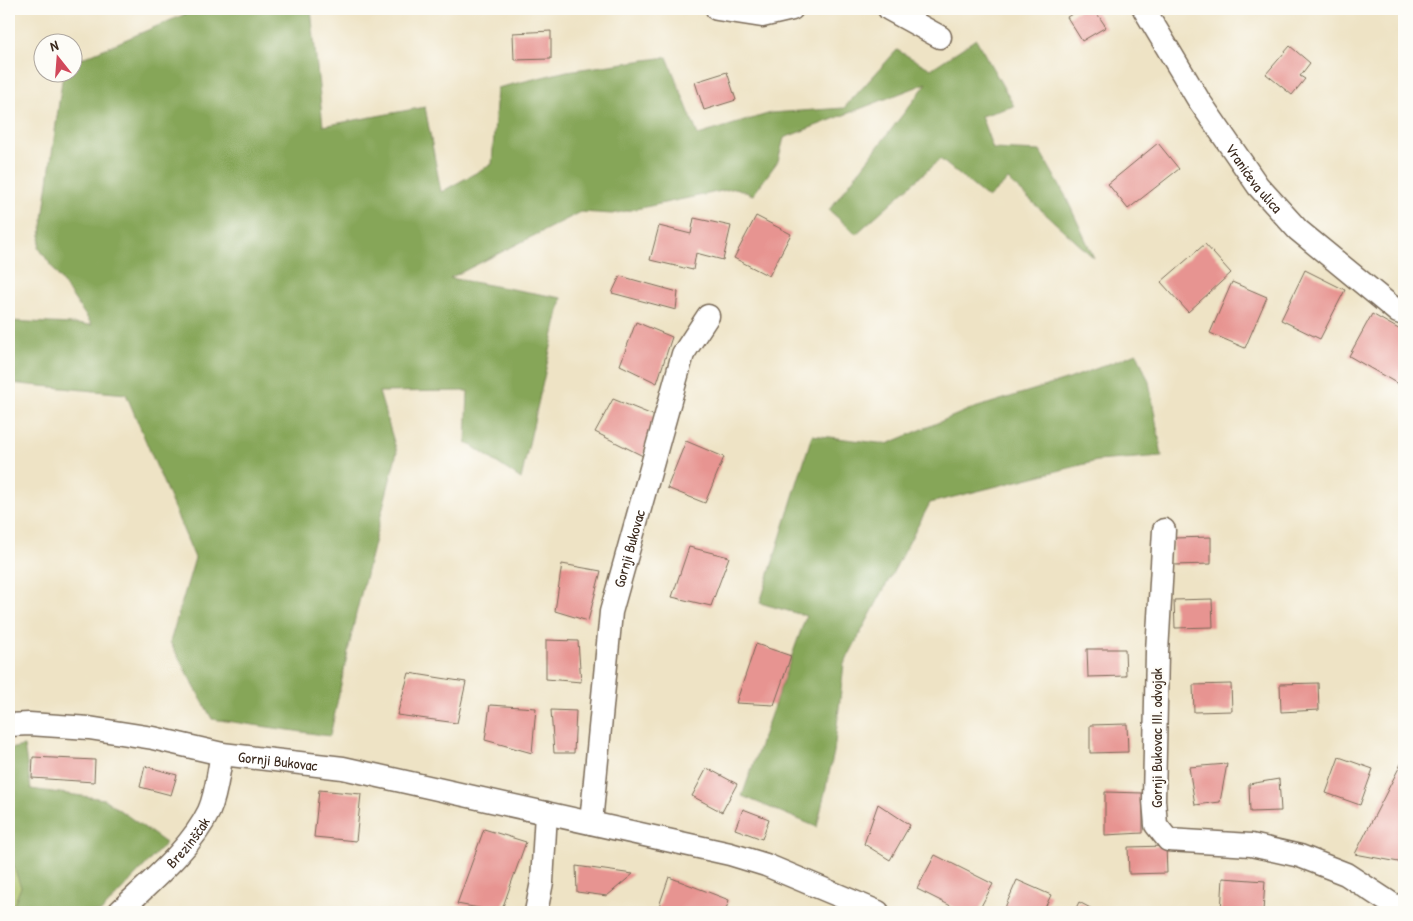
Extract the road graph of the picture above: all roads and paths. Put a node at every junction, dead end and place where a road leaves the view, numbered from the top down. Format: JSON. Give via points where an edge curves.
{"nodes":[{"id":1,"x":717,"y":9,"type":"edge"},
{"id":2,"x":792,"y":9,"type":"edge"},
{"id":3,"x":889,"y":9,"type":"edge"},
{"id":4,"x":1144,"y":9,"type":"edge"},
{"id":5,"x":940,"y":37,"type":"dead end"},
{"id":6,"x":1404,"y":314,"type":"edge"},
{"id":7,"x":708,"y":316,"type":"dead end"},
{"id":8,"x":1164,"y":530,"type":"dead end"},
{"id":9,"x":9,"y":725,"type":"edge"},
{"id":10,"x":222,"y":754,"type":"junction"},
{"id":11,"x":546,"y":813,"type":"junction"},
{"id":12,"x":591,"y":823,"type":"junction"},
{"id":13,"x":119,"y":912,"type":"edge"},
{"id":14,"x":536,"y":912,"type":"edge"},
{"id":15,"x":878,"y":912,"type":"edge"},
{"id":16,"x":1404,"y":912,"type":"edge"}],
"edges":[{"from":1,"to":2,"type":"street","via":[[762,16]]},
{"from":3,"to":5,"type":"street"},
{"from":4,"to":6,"type":"street","name":"Vranićeva ulica","via":[[1198,99],[1258,186],[1298,230]]},
{"from":7,"to":12,"type":"street","name":"Gornji Bukovac","via":[[683,354],[611,612]]},
{"from":8,"to":16,"type":"street","name":"Gornji Bukovac III. odvojak","via":[[1156,662],[1156,825],[1168,840],[1251,845],[1300,856],[1346,874]]},
{"from":9,"to":10,"type":"street","name":"Gornji Bukovac","via":[[89,728]]},
{"from":10,"to":11,"type":"street","name":"Gornji Bukovac","via":[[344,768]]},
{"from":10,"to":13,"type":"street","name":"Brezinščak","via":[[210,810],[198,830],[168,866]]},
{"from":11,"to":12,"type":"street","name":"Gornji Bukovac"},
{"from":11,"to":14,"type":"street","via":[[542,882]]},
{"from":12,"to":15,"type":"street","name":"Gornji Bukovac","via":[[730,854]]}]}
